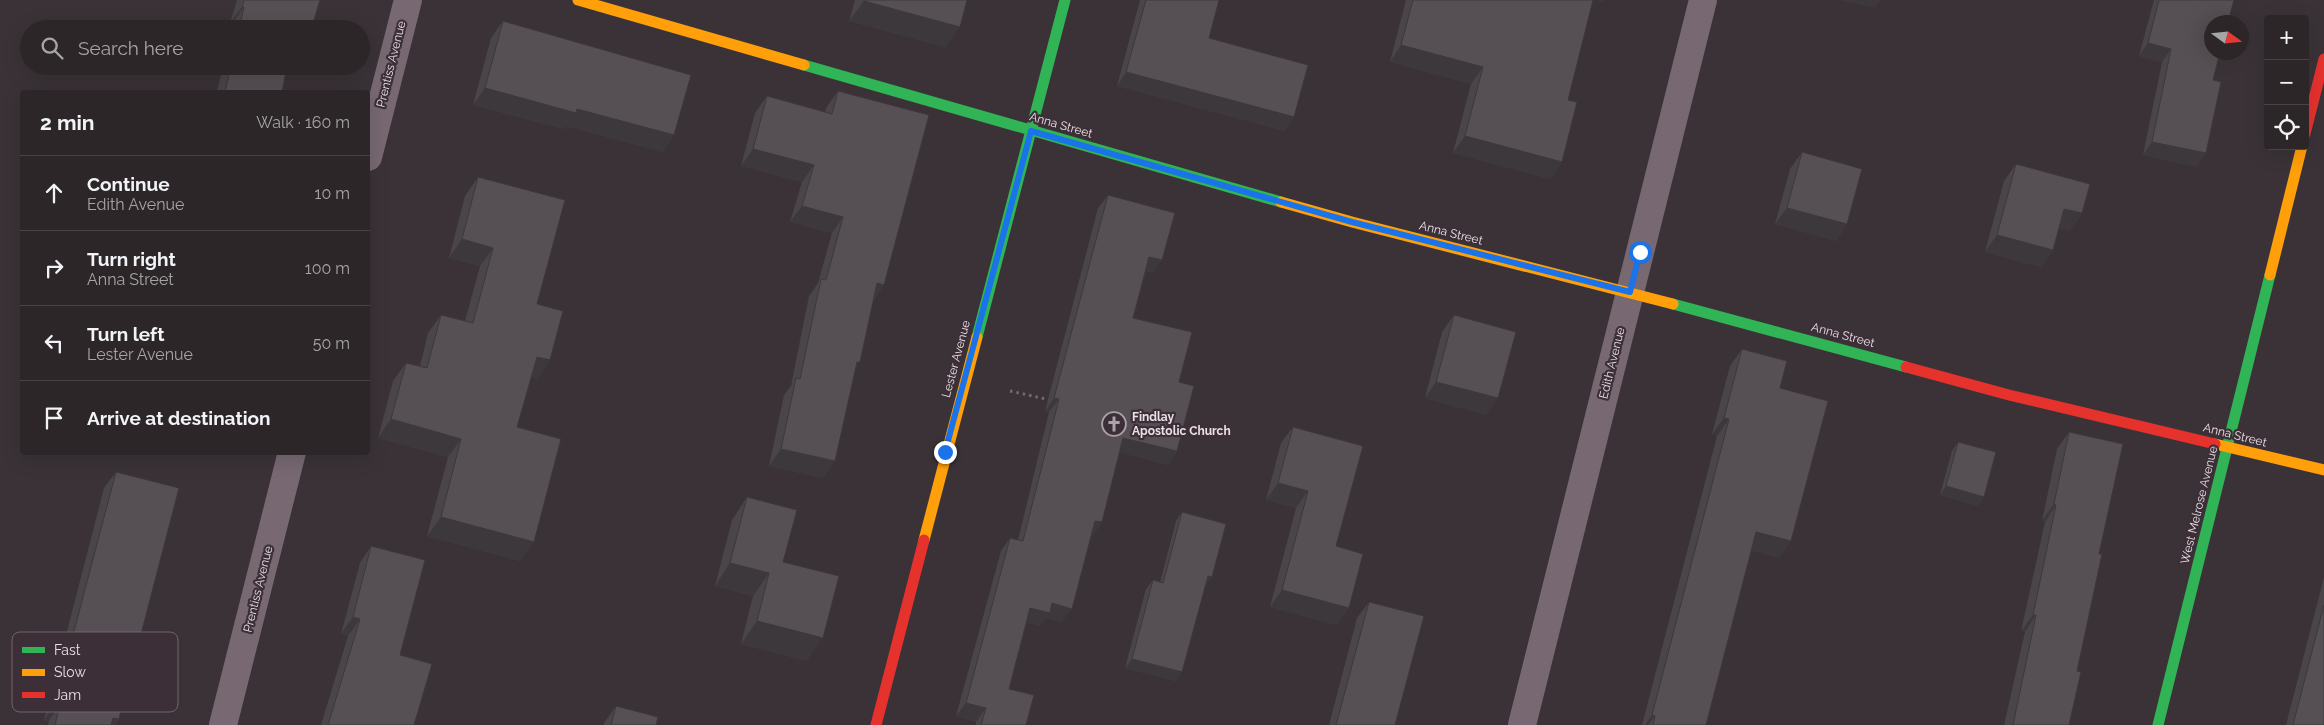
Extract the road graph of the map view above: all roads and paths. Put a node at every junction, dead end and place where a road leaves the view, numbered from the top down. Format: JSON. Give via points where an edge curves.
{"nodes":[{"id":1,"x":408,"y":0,"type":"edge"},
{"id":2,"x":578,"y":0,"type":"edge"},
{"id":3,"x":1064,"y":0,"type":"edge"},
{"id":4,"x":1703,"y":0,"type":"edge"},
{"id":5,"x":2324,"y":59,"type":"edge"},
{"id":6,"x":2309,"y":118,"type":"edge"},
{"id":7,"x":1031,"y":131,"type":"junction"},
{"id":8,"x":370,"y":149,"type":"edge"},
{"id":9,"x":2301,"y":150,"type":"edge"},
{"id":10,"x":1630,"y":292,"type":"junction"},
{"id":11,"x":1010,"y":391,"type":"dead end"},
{"id":12,"x":1046,"y":399,"type":"dead end"},
{"id":13,"x":2227,"y":447,"type":"junction"},
{"id":14,"x":291,"y":455,"type":"edge"},
{"id":15,"x":2324,"y":470,"type":"edge"},
{"id":16,"x":223,"y":725,"type":"edge"},
{"id":17,"x":876,"y":725,"type":"edge"},
{"id":18,"x":1522,"y":725,"type":"edge"},
{"id":19,"x":2158,"y":725,"type":"edge"}],
"edges":[{"from":1,"to":8,"type":"street","name":"Prentiss Avenue"},
{"from":2,"to":7,"type":"street","name":"Anna Street"},
{"from":3,"to":7,"type":"street","name":"Lester Avenue"},
{"from":4,"to":10,"type":"street","name":"Edith Avenue"},
{"from":5,"to":6,"type":"street"},
{"from":7,"to":10,"type":"street","name":"Anna Street","via":[[1352,222]]},
{"from":7,"to":17,"type":"street","name":"Lester Avenue"},
{"from":9,"to":13,"type":"street","name":"West Melrose Avenue"},
{"from":10,"to":13,"type":"street","name":"Anna Street","via":[[2009,395]]},
{"from":10,"to":18,"type":"street","name":"Edith Avenue"},
{"from":11,"to":12,"type":"path"},
{"from":13,"to":15,"type":"street","name":"Anna Street"},
{"from":13,"to":19,"type":"street","name":"West Melrose Avenue"},
{"from":14,"to":16,"type":"street","name":"Prentiss Avenue"}]}
